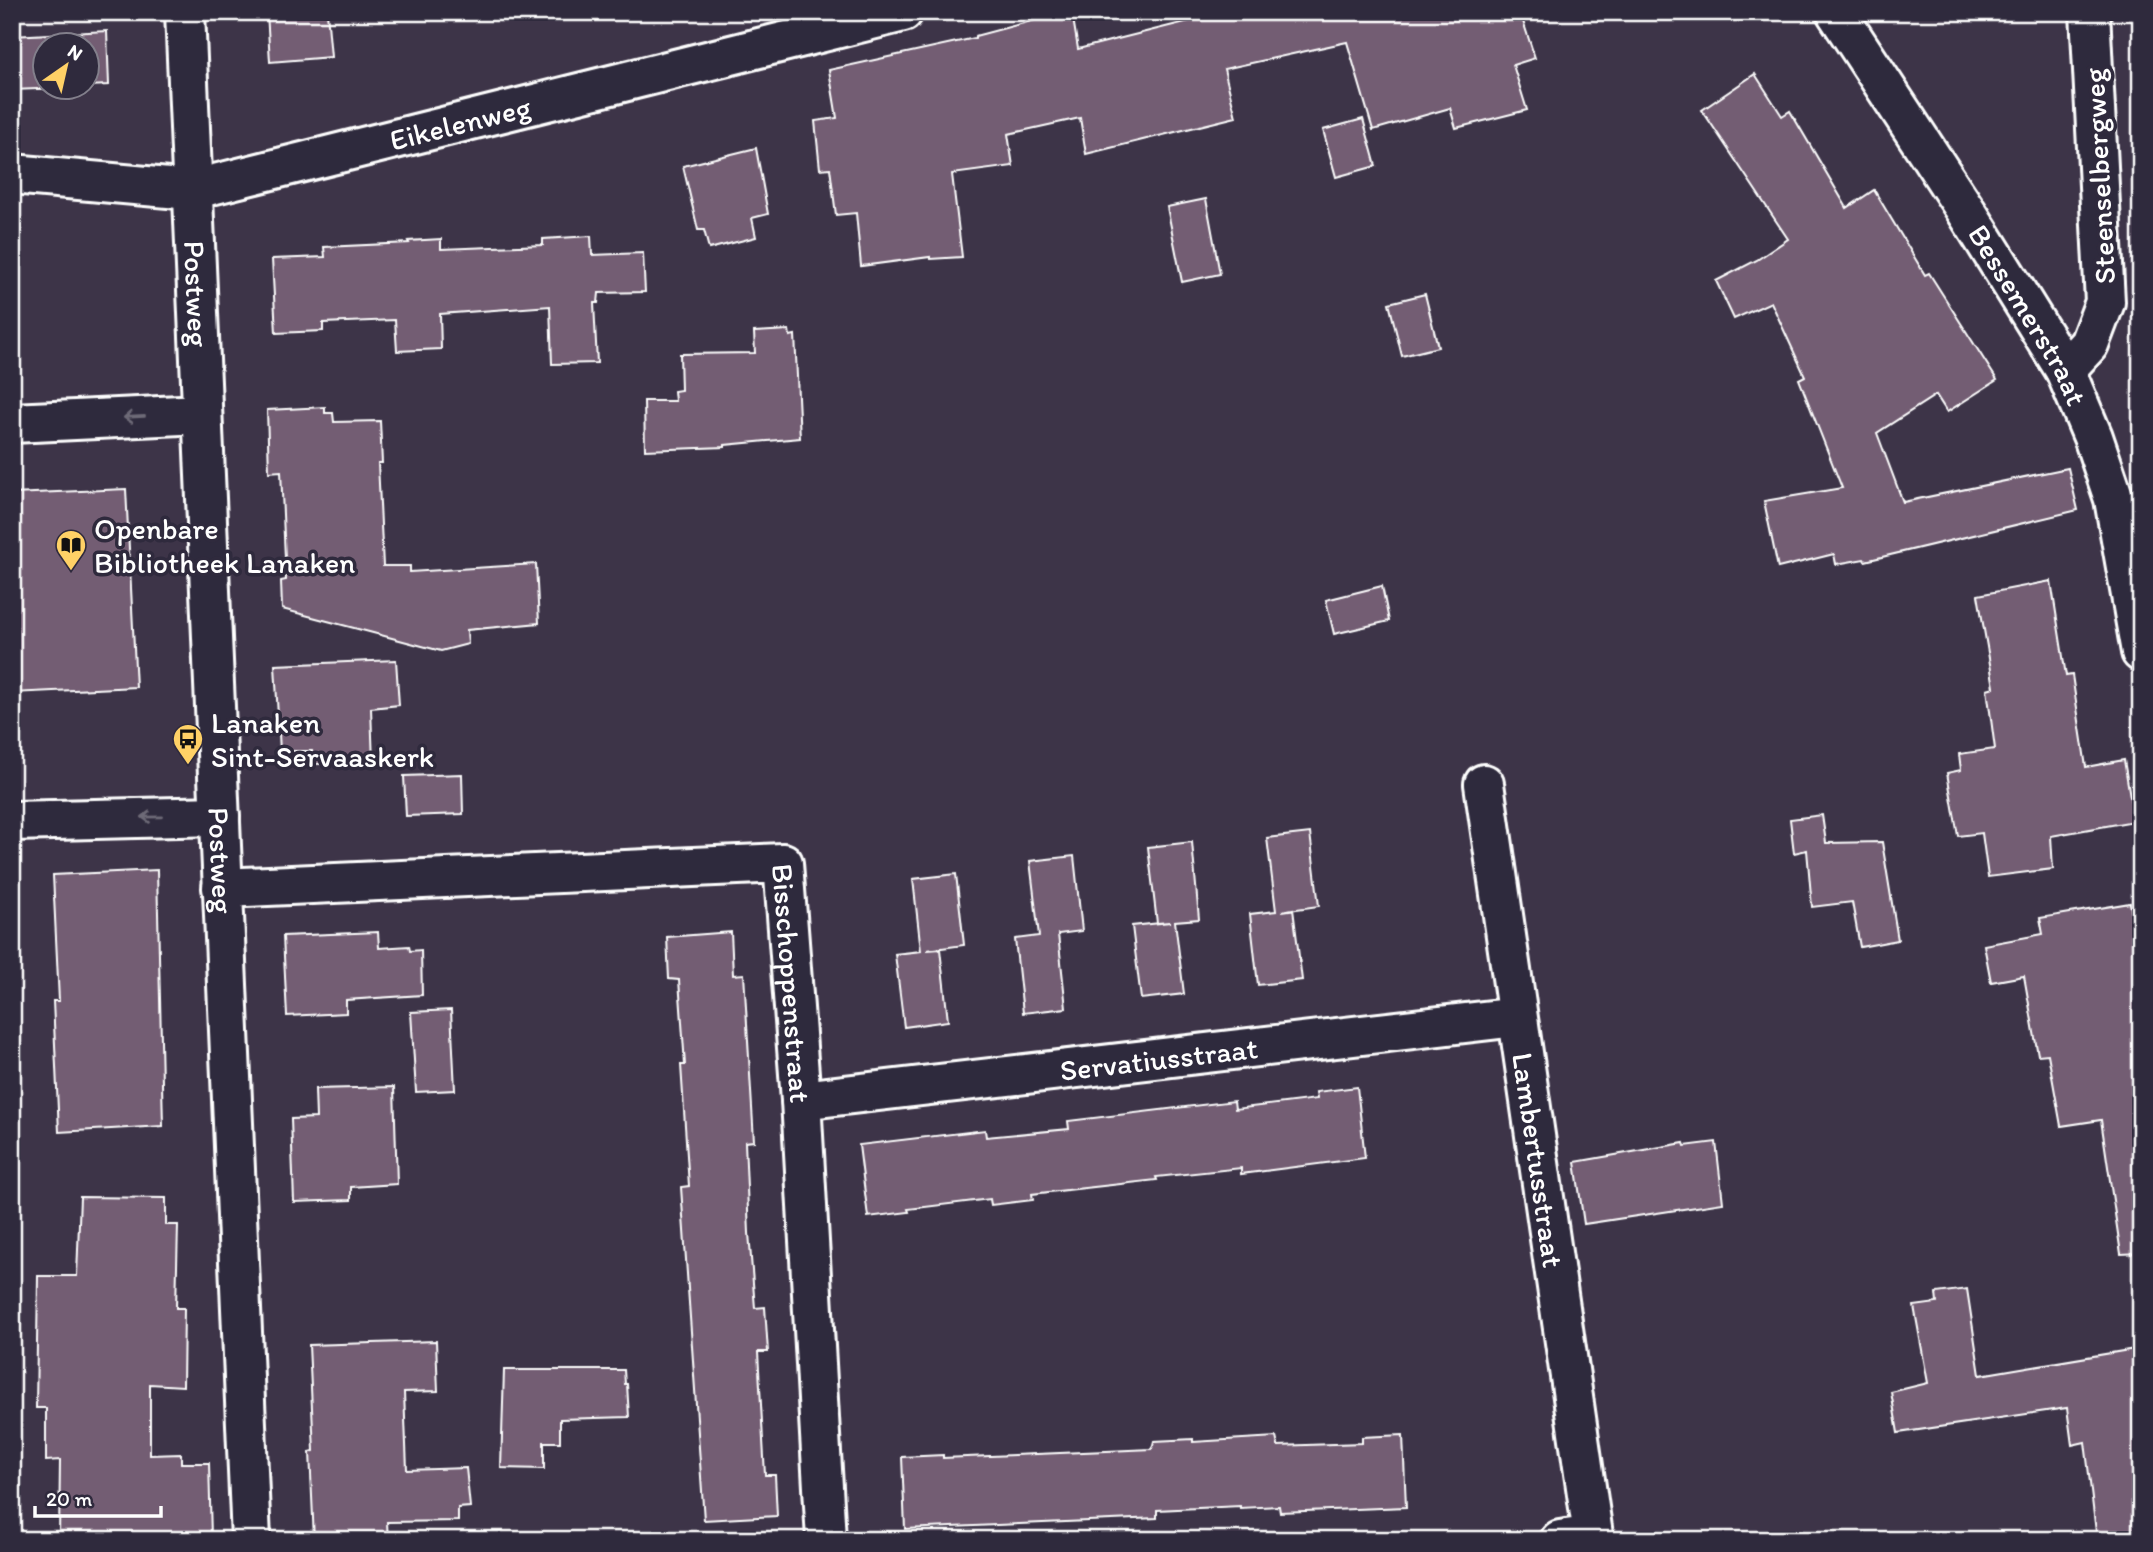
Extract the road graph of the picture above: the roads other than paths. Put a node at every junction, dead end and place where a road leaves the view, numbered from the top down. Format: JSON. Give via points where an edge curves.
{"nodes":[{"id":1,"x":185,"y":12,"type":"edge"},
{"id":2,"x":903,"y":12,"type":"edge"},
{"id":3,"x":1836,"y":12,"type":"edge"},
{"id":4,"x":2090,"y":12,"type":"edge"},
{"id":5,"x":12,"y":174,"type":"edge"},
{"id":6,"x":191,"y":190,"type":"junction"},
{"id":7,"x":2065,"y":370,"type":"junction"},
{"id":8,"x":202,"y":414,"type":"junction"},
{"id":9,"x":12,"y":423,"type":"edge"},
{"id":10,"x":2141,"y":652,"type":"edge"},
{"id":11,"x":1484,"y":784,"type":"dead end"},
{"id":12,"x":220,"y":816,"type":"junction"},
{"id":13,"x":12,"y":821,"type":"edge"},
{"id":14,"x":222,"y":888,"type":"junction"},
{"id":15,"x":1517,"y":1017,"type":"junction"},
{"id":16,"x":801,"y":1100,"type":"junction"},
{"id":17,"x":1577,"y":1537,"type":"edge"},
{"id":18,"x":251,"y":1540,"type":"edge"},
{"id":19,"x":826,"y":1540,"type":"edge"}],
"edges":[{"from":1,"to":6,"type":"street","name":"Postweg"},
{"from":2,"to":6,"type":"street","name":"Eikelenweg"},
{"from":3,"to":7,"type":"street","name":"Bessemerstraat"},
{"from":4,"to":7,"type":"street","name":"Steenselbergweg","via":[[2105,302],[2089,344]]},
{"from":5,"to":6,"type":"street","name":"Eikelenweg"},
{"from":6,"to":8,"type":"street","name":"Postweg"},
{"from":7,"to":10,"type":"street","name":"Bessemerstraat","via":[[2114,499]]},
{"from":8,"to":9,"type":"street","one_way":true},
{"from":8,"to":12,"type":"street","name":"Postweg"},
{"from":11,"to":15,"type":"street","name":"Lambertusstraat"},
{"from":12,"to":13,"type":"street","one_way":true},
{"from":12,"to":14,"type":"street","name":"Postweg"},
{"from":14,"to":16,"type":"street","name":"Bisschoppenstraat","via":[[783,863]]},
{"from":14,"to":18,"type":"street","name":"Postweg"},
{"from":15,"to":16,"type":"street","name":"Servatiusstraat"},
{"from":15,"to":17,"type":"street","name":"Lambertusstraat"},
{"from":16,"to":19,"type":"street","name":"Bisschoppenstraat"}]}
